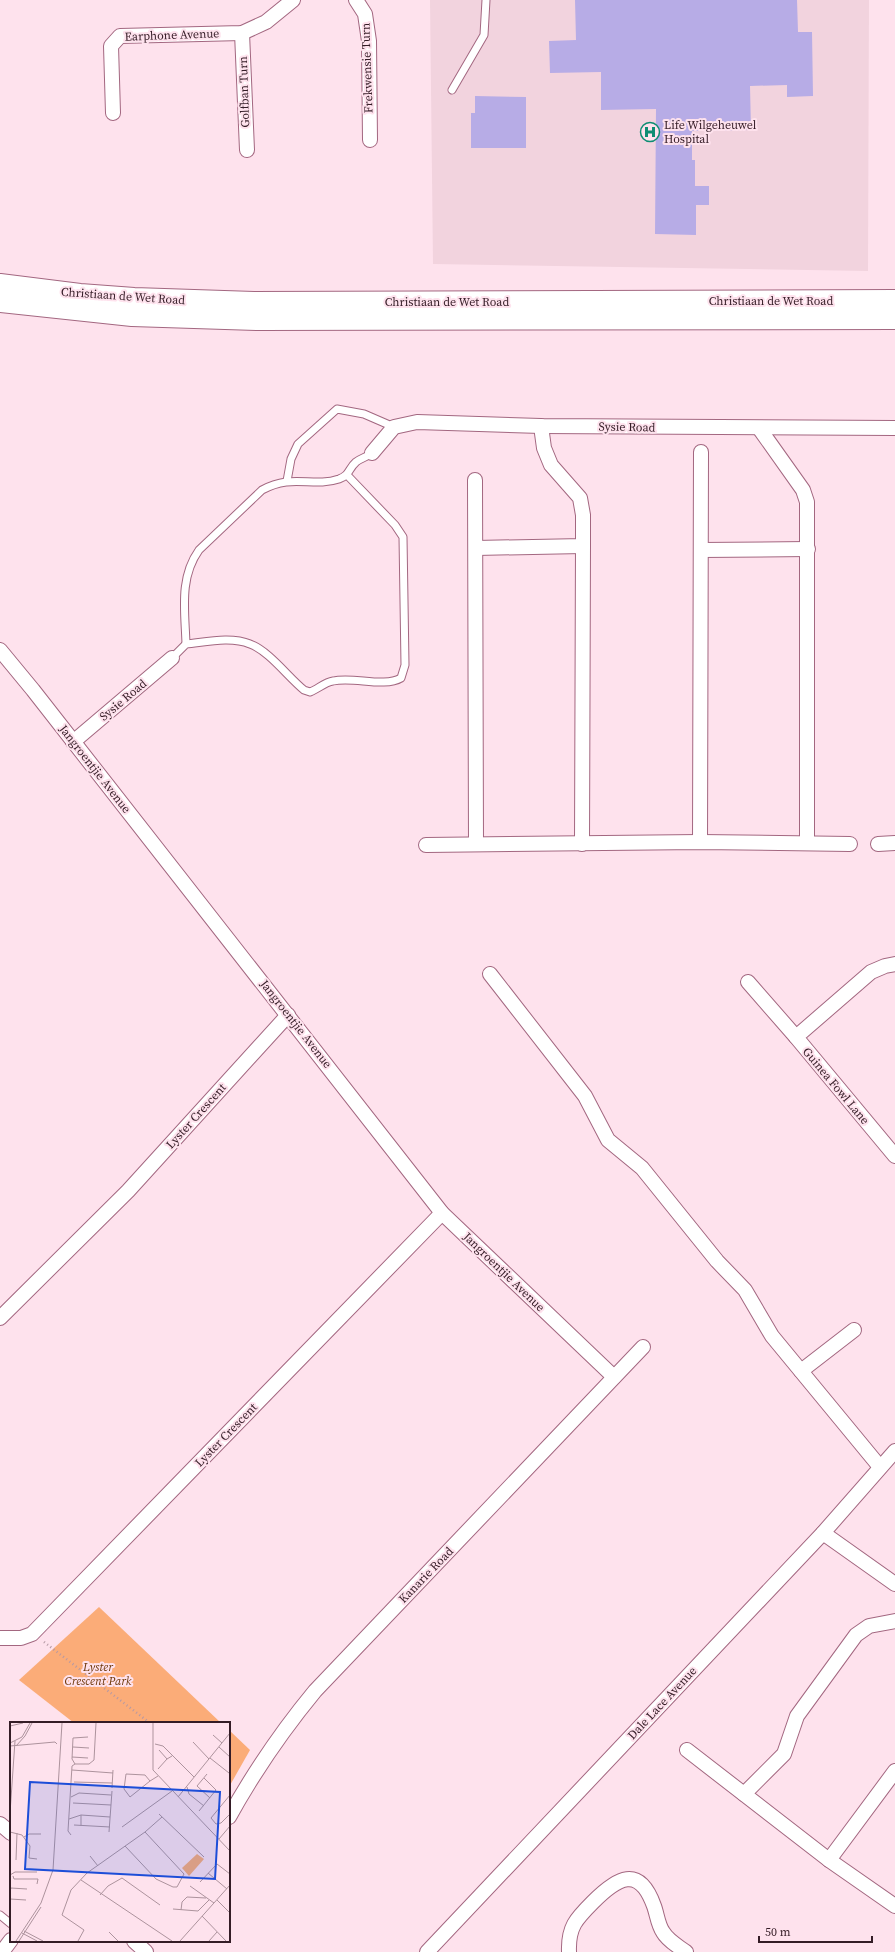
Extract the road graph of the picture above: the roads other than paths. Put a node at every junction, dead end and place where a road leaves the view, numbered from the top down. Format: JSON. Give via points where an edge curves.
{"nodes":[{"id":1,"x":293,"y":0,"type":"edge"},
{"id":2,"x":356,"y":0,"type":"edge"},
{"id":3,"x":486,"y":0,"type":"edge"},
{"id":4,"x":242,"y":33,"type":"junction"},
{"id":5,"x":452,"y":90,"type":"dead end"},
{"id":6,"x":113,"y":113,"type":"dead end"},
{"id":7,"x":370,"y":140,"type":"dead end"},
{"id":8,"x":246,"y":150,"type":"dead end"},
{"id":9,"x":0,"y":284,"type":"edge"},
{"id":10,"x":895,"y":300,"type":"edge"},
{"id":11,"x":0,"y":302,"type":"edge"},
{"id":12,"x":895,"y":319,"type":"edge"},
{"id":13,"x":541,"y":426,"type":"junction"},
{"id":14,"x":394,"y":427,"type":"junction"},
{"id":15,"x":759,"y":428,"type":"junction"},
{"id":16,"x":895,"y":428,"type":"edge"},
{"id":17,"x":701,"y":452,"type":"dead end"},
{"id":18,"x":372,"y":453,"type":"joint"},
{"id":19,"x":347,"y":475,"type":"junction"},
{"id":20,"x":475,"y":480,"type":"dead end"},
{"id":21,"x":287,"y":481,"type":"junction"},
{"id":22,"x":583,"y":546,"type":"junction"},
{"id":23,"x":476,"y":548,"type":"junction"},
{"id":24,"x":808,"y":549,"type":"junction"},
{"id":25,"x":701,"y":550,"type":"junction"},
{"id":26,"x":186,"y":644,"type":"junction"},
{"id":27,"x":0,"y":650,"type":"edge"},
{"id":28,"x":172,"y":658,"type":"joint"},
{"id":29,"x":73,"y":742,"type":"junction"},
{"id":30,"x":700,"y":842,"type":"junction"},
{"id":31,"x":807,"y":843,"type":"junction"},
{"id":32,"x":895,"y":843,"type":"edge"},
{"id":33,"x":476,"y":844,"type":"junction"},
{"id":34,"x":582,"y":844,"type":"junction"},
{"id":35,"x":850,"y":844,"type":"dead end"},
{"id":36,"x":878,"y":844,"type":"dead end"},
{"id":37,"x":426,"y":845,"type":"dead end"},
{"id":38,"x":895,"y":964,"type":"edge"},
{"id":39,"x":490,"y":974,"type":"dead end"},
{"id":40,"x":748,"y":982,"type":"dead end"},
{"id":41,"x":288,"y":1014,"type":"junction"},
{"id":42,"x":796,"y":1037,"type":"junction"},
{"id":43,"x":895,"y":1156,"type":"edge"},
{"id":44,"x":442,"y":1213,"type":"junction"},
{"id":45,"x":0,"y":1318,"type":"edge"},
{"id":46,"x":854,"y":1330,"type":"dead end"},
{"id":47,"x":643,"y":1347,"type":"dead end"},
{"id":48,"x":801,"y":1371,"type":"junction"},
{"id":49,"x":614,"y":1377,"type":"junction"},
{"id":50,"x":895,"y":1452,"type":"edge"},
{"id":51,"x":880,"y":1467,"type":"junction"},
{"id":52,"x":823,"y":1532,"type":"junction"},
{"id":53,"x":895,"y":1584,"type":"edge"},
{"id":54,"x":895,"y":1621,"type":"edge"},
{"id":55,"x":0,"y":1638,"type":"edge"},
{"id":56,"x":687,"y":1750,"type":"dead end"},
{"id":57,"x":895,"y":1771,"type":"edge"},
{"id":58,"x":744,"y":1794,"type":"junction"},
{"id":59,"x":230,"y":1815,"type":"edge"},
{"id":60,"x":0,"y":1824,"type":"edge"},
{"id":61,"x":10,"y":1832,"type":"edge"},
{"id":62,"x":829,"y":1860,"type":"junction"},
{"id":63,"x":895,"y":1906,"type":"edge"},
{"id":64,"x":0,"y":1916,"type":"edge"},
{"id":65,"x":10,"y":1923,"type":"edge"},
{"id":66,"x":10,"y":1941,"type":"edge"},
{"id":67,"x":135,"y":1942,"type":"edge"},
{"id":68,"x":2,"y":1952,"type":"edge"},
{"id":69,"x":146,"y":1952,"type":"edge"},
{"id":70,"x":427,"y":1952,"type":"edge"},
{"id":71,"x":569,"y":1952,"type":"edge"},
{"id":72,"x":686,"y":1952,"type":"edge"}],
"edges":[{"from":1,"to":4,"type":"street","name":"Earphone Avenue","via":[[266,22]]},
{"from":2,"to":7,"type":"street","name":"Frekwensie Turn","via":[[365,14],[369,41]]},
{"from":3,"to":5,"type":"lane","via":[[484,34]]},
{"from":4,"to":6,"type":"street","name":"Earphone Avenue","via":[[120,36],[111,46]]},
{"from":4,"to":8,"type":"street","name":"Golfban Turn"},
{"from":9,"to":10,"type":"main road","name":"Christiaan de Wet Road","via":[[134,298],[254,302]]},
{"from":11,"to":12,"type":"main road","name":"Christiaan de Wet Road","via":[[104,314],[222,319]]},
{"from":13,"to":14,"type":"street","name":"Sysie Road","via":[[417,422]]},
{"from":13,"to":15,"type":"street","name":"Sysie Road"},
{"from":13,"to":22,"type":"street","via":[[544,448],[551,465],[580,498]]},
{"from":14,"to":18,"type":"street"},
{"from":14,"to":21,"type":"lane","via":[[364,414],[337,409],[298,444],[291,459]]},
{"from":15,"to":16,"type":"street","name":"Sysie Road"},
{"from":15,"to":24,"type":"street","via":[[803,490],[808,514]]},
{"from":17,"to":25,"type":"street"},
{"from":18,"to":19,"type":"lane","via":[[355,463]]},
{"from":19,"to":21,"type":"lane","via":[[328,481]]},
{"from":19,"to":26,"type":"lane","via":[[395,525],[402,537],[405,665],[401,678],[395,681],[332,681],[310,692],[304,690],[266,654],[251,644],[230,641]]},
{"from":20,"to":23,"type":"street"},
{"from":21,"to":26,"type":"lane","via":[[262,490],[190,561],[184,594]]},
{"from":22,"to":23,"type":"street"},
{"from":22,"to":34,"type":"street"},
{"from":23,"to":33,"type":"street"},
{"from":24,"to":25,"type":"street"},
{"from":24,"to":31,"type":"street"},
{"from":25,"to":30,"type":"street"},
{"from":26,"to":28,"type":"lane"},
{"from":27,"to":29,"type":"street","name":"Jangroentjie Avenue"},
{"from":28,"to":29,"type":"street","name":"Sysie Road"},
{"from":29,"to":41,"type":"street","name":"Jangroentjie Avenue"},
{"from":30,"to":31,"type":"street"},
{"from":30,"to":34,"type":"street"},
{"from":31,"to":35,"type":"street"},
{"from":32,"to":36,"type":"street"},
{"from":33,"to":34,"type":"street"},
{"from":33,"to":37,"type":"street"},
{"from":38,"to":42,"type":"street","name":"Guinea Fowl Lane","via":[[871,972]]},
{"from":39,"to":48,"type":"street","via":[[585,1096],[608,1140],[642,1168],[717,1261],[745,1290],[772,1336]]},
{"from":40,"to":42,"type":"street"},
{"from":41,"to":44,"type":"street","name":"Jangroentjie Avenue"},
{"from":41,"to":45,"type":"street","name":"Lyster Crescent","via":[[128,1191]]},
{"from":42,"to":43,"type":"street","name":"Guinea Fowl Lane"},
{"from":44,"to":49,"type":"street","name":"Jangroentjie Avenue"},
{"from":44,"to":55,"type":"street","name":"Lyster Crescent","via":[[32,1634]]},
{"from":46,"to":48,"type":"street"},
{"from":47,"to":49,"type":"street","name":"Kanarie Road"},
{"from":48,"to":51,"type":"street"},
{"from":49,"to":59,"type":"street","name":"Kanarie Road","via":[[315,1691],[268,1752]]},
{"from":50,"to":51,"type":"street","name":"Dale Lace Avenue"},
{"from":51,"to":52,"type":"street","name":"Dale Lace Avenue"},
{"from":52,"to":53,"type":"street"},
{"from":52,"to":70,"type":"street","name":"Dale Lace Avenue"},
{"from":54,"to":58,"type":"street","via":[[868,1626],[856,1635],[797,1716],[784,1754]]},
{"from":56,"to":58,"type":"street"},
{"from":57,"to":62,"type":"street"},
{"from":58,"to":62,"type":"street"},
{"from":60,"to":61,"type":"street"},
{"from":62,"to":63,"type":"street"},
{"from":64,"to":65,"type":"lane"},
{"from":66,"to":68,"type":"street"},
{"from":67,"to":69,"type":"street"},
{"from":71,"to":72,"type":"street","via":[[571,1930],[584,1911],[610,1885],[620,1880],[631,1879],[641,1884],[648,1893],[662,1931]]}]}
